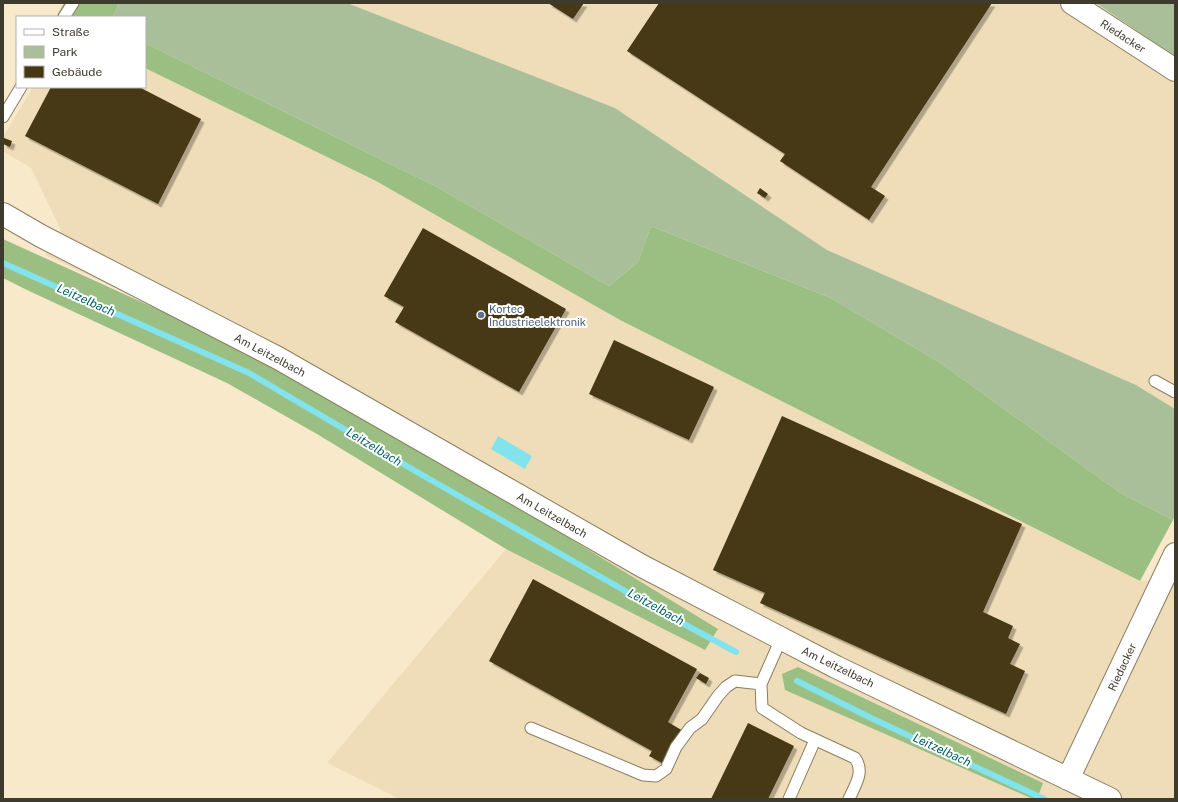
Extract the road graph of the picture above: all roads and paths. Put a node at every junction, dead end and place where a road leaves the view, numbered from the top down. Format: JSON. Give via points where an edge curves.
{"nodes":[{"id":1,"x":73,"y":3,"type":"edge"},
{"id":2,"x":1072,"y":3,"type":"edge"},
{"id":3,"x":65,"y":16,"type":"edge"},
{"id":4,"x":1175,"y":70,"type":"edge"},
{"id":5,"x":20,"y":88,"type":"edge"},
{"id":6,"x":3,"y":117,"type":"edge"},
{"id":7,"x":3,"y":214,"type":"edge"},
{"id":8,"x":1155,"y":381,"type":"dead end"},
{"id":9,"x":1175,"y":392,"type":"edge"},
{"id":10,"x":1175,"y":554,"type":"edge"},
{"id":11,"x":781,"y":639,"type":"junction"},
{"id":12,"x":761,"y":684,"type":"junction"},
{"id":13,"x":530,"y":728,"type":"dead end"},
{"id":14,"x":815,"y":740,"type":"junction"},
{"id":15,"x":1068,"y":779,"type":"junction"},
{"id":16,"x":789,"y":799,"type":"edge"},
{"id":17,"x":849,"y":799,"type":"edge"},
{"id":18,"x":1110,"y":799,"type":"edge"}],
"edges":[{"from":1,"to":3,"type":"lane"},
{"from":2,"to":4,"type":"street","name":"Riedacker"},
{"from":5,"to":6,"type":"lane"},
{"from":7,"to":11,"type":"street","name":"Am Leitzelbach","via":[[278,358],[642,566]]},
{"from":8,"to":9,"type":"lane"},
{"from":10,"to":15,"type":"street","name":"Riedacker"},
{"from":11,"to":12,"type":"lane"},
{"from":11,"to":15,"type":"street","name":"Am Leitzelbach"},
{"from":12,"to":13,"type":"lane","via":[[735,681],[726,687],[702,719],[686,732],[666,769],[656,776],[643,775]]},
{"from":12,"to":14,"type":"lane","via":[[762,708]]},
{"from":14,"to":16,"type":"lane"},
{"from":14,"to":17,"type":"lane","via":[[855,758],[859,764],[860,770]]},
{"from":15,"to":18,"type":"street","name":"Am Leitzelbach"}]}
